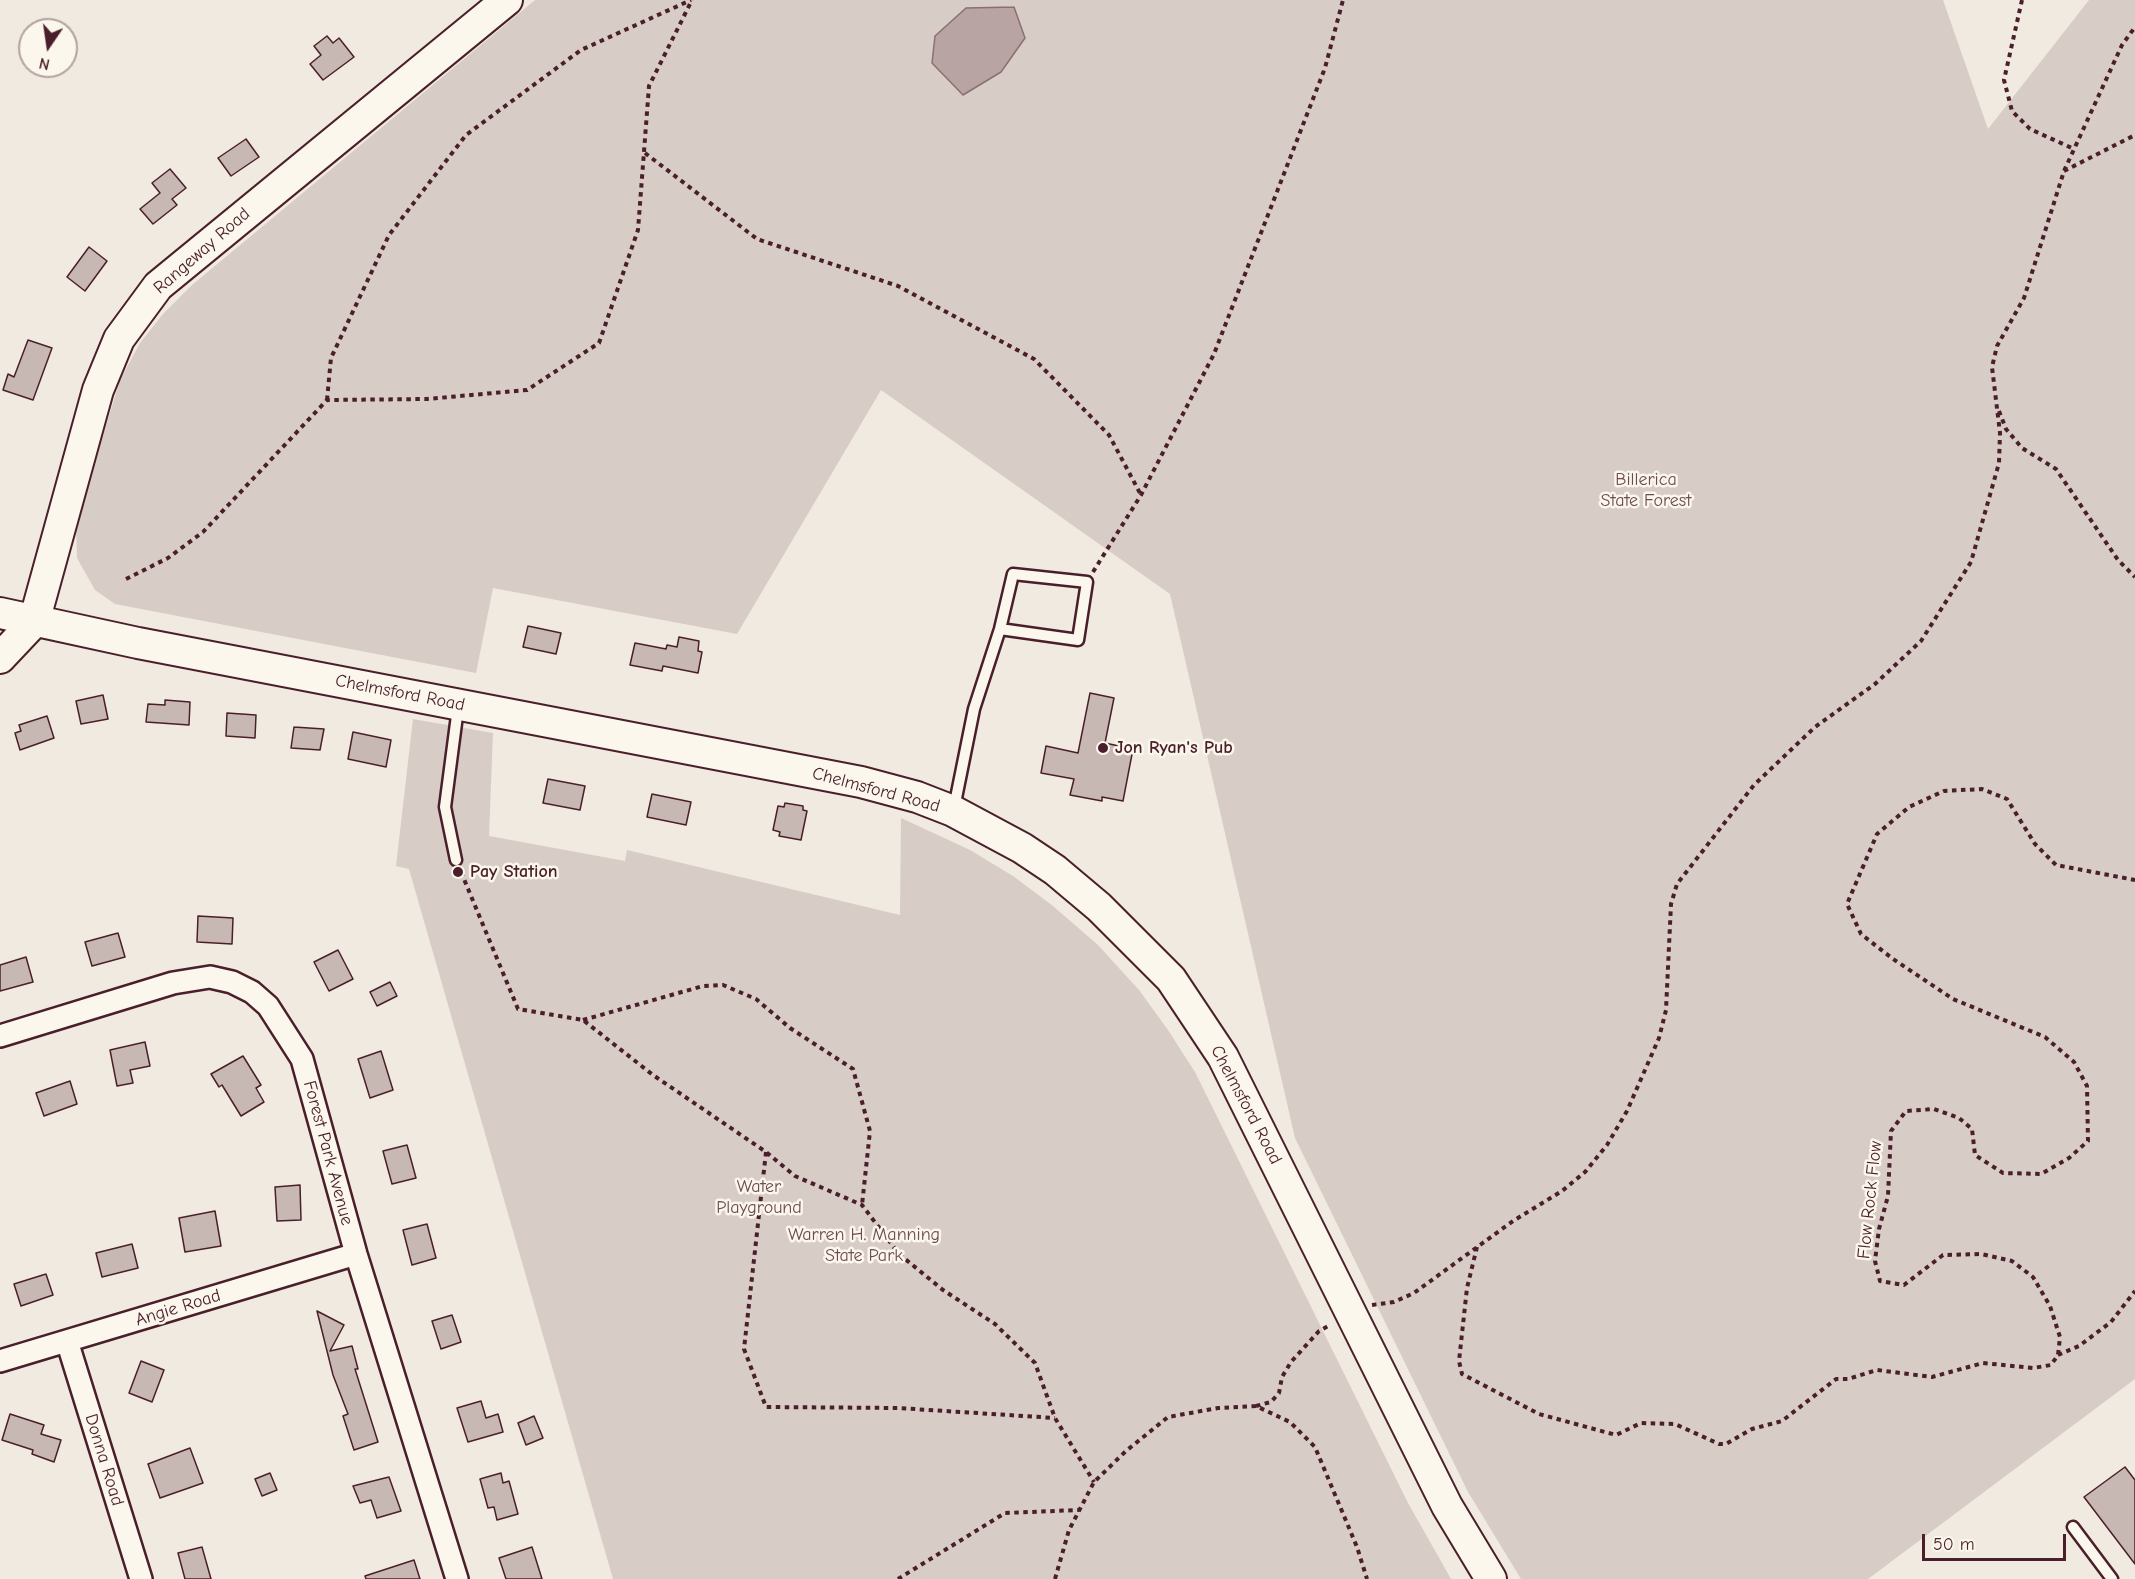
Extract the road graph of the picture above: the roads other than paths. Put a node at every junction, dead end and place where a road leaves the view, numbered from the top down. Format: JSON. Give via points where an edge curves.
{"nodes":[{"id":1,"x":507,"y":0,"type":"edge"},
{"id":2,"x":0,"y":613,"type":"edge"},
{"id":3,"x":34,"y":622,"type":"junction"},
{"id":4,"x":1000,"y":629,"type":"junction"},
{"id":5,"x":0,"y":658,"type":"edge"},
{"id":6,"x":458,"y":704,"type":"junction"},
{"id":7,"x":953,"y":811,"type":"junction"},
{"id":8,"x":456,"y":860,"type":"road end"},
{"id":9,"x":0,"y":1036,"type":"edge"},
{"id":10,"x":356,"y":1254,"type":"junction"},
{"id":11,"x":68,"y":1341,"type":"junction"},
{"id":12,"x":0,"y":1361,"type":"edge"},
{"id":13,"x":2073,"y":1527,"type":"dead end"},
{"id":14,"x":141,"y":1579,"type":"edge"},
{"id":15,"x":457,"y":1579,"type":"edge"},
{"id":16,"x":1491,"y":1579,"type":"edge"},
{"id":17,"x":2112,"y":1579,"type":"edge"}],
"edges":[{"from":1,"to":3,"type":"main road","name":"Rangeway Road","via":[[158,286],[119,339],[98,390]]},
{"from":2,"to":3,"type":"main road","name":"Chelmsford Road"},
{"from":3,"to":5,"type":"main road","name":"Rangeway Road"},
{"from":3,"to":6,"type":"main road","name":"Chelmsford Road"},
{"from":4,"to":4,"type":"lane","via":[[1013,574],[1087,582],[1078,640]]},
{"from":4,"to":7,"type":"lane","via":[[974,709]]},
{"from":6,"to":7,"type":"main road","name":"Chelmsford Road","via":[[861,782]]},
{"from":6,"to":8,"type":"lane","via":[[445,807]]},
{"from":7,"to":16,"type":"main road","name":"Chelmsford Road","via":[[1055,870],[1099,907],[1171,979],[1223,1057],[1447,1506]]},
{"from":9,"to":10,"type":"street","name":"Forest Park Avenue","via":[[173,983],[210,977],[252,992],[278,1019],[302,1059]]},
{"from":10,"to":11,"type":"street","name":"Angie Road"},
{"from":10,"to":15,"type":"street","name":"Forest Park Avenue"},
{"from":11,"to":12,"type":"street","name":"Angie Road"},
{"from":11,"to":14,"type":"street","name":"Donna Road"},
{"from":13,"to":17,"type":"lane"}]}
